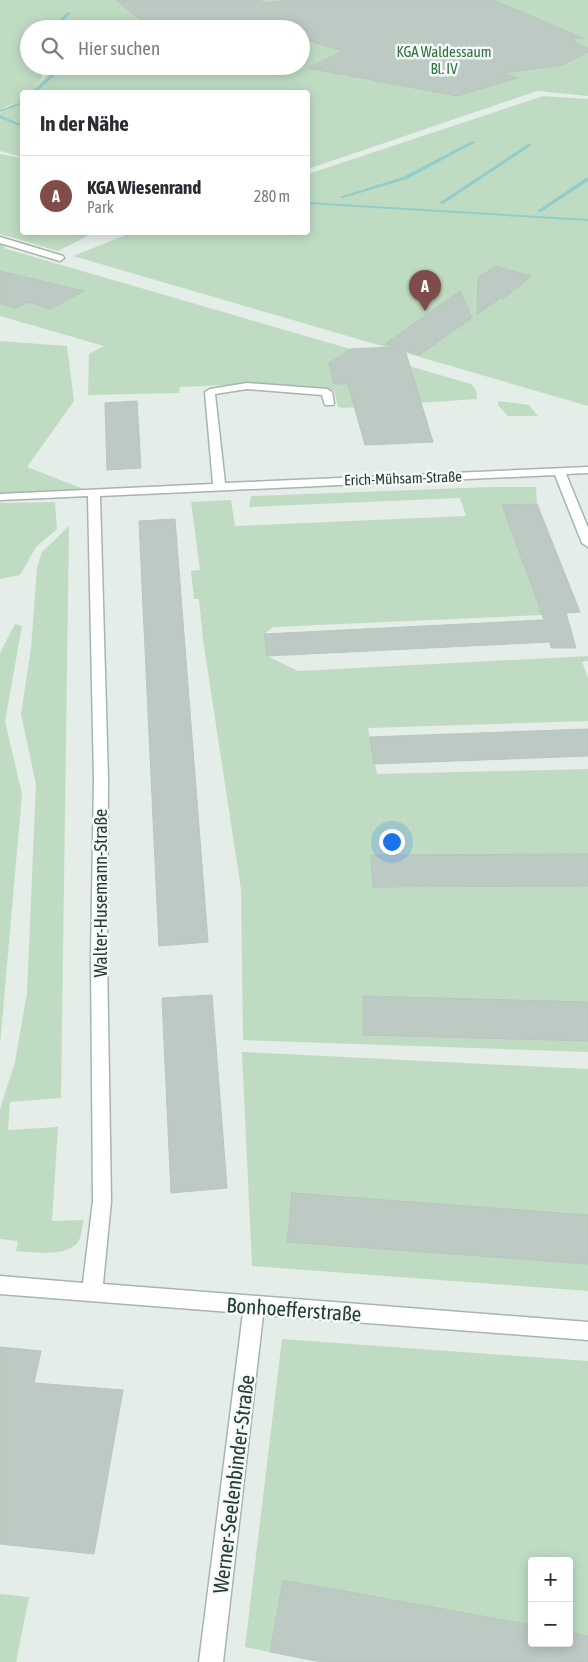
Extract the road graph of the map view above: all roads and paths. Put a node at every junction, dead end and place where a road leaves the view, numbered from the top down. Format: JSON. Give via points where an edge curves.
{"nodes":[{"id":1,"x":0,"y":240,"type":"edge"},
{"id":2,"x":60,"y":258,"type":"dead end"},
{"id":3,"x":329,"y":403,"type":"dead end"},
{"id":4,"x":588,"y":470,"type":"edge"},
{"id":5,"x":559,"y":471,"type":"junction"},
{"id":6,"x":219,"y":485,"type":"junction"},
{"id":7,"x":94,"y":493,"type":"junction"},
{"id":8,"x":0,"y":497,"type":"edge"},
{"id":9,"x":588,"y":543,"type":"edge"},
{"id":10,"x":0,"y":1285,"type":"edge"},
{"id":11,"x":92,"y":1292,"type":"junction"},
{"id":12,"x":254,"y":1306,"type":"junction"},
{"id":13,"x":588,"y":1331,"type":"edge"},
{"id":14,"x":211,"y":1662,"type":"edge"}],
"edges":[{"from":1,"to":2,"type":"street"},
{"from":3,"to":6,"type":"street","via":[[327,392],[247,386],[210,392]]},
{"from":4,"to":5,"type":"street","name":"Erich-Mühsam-Straße"},
{"from":5,"to":6,"type":"street","name":"Erich-Mühsam-Straße"},
{"from":5,"to":9,"type":"street"},
{"from":6,"to":7,"type":"street","name":"Erich-Mühsam-Straße"},
{"from":7,"to":8,"type":"street","name":"Erich-Mühsam-Straße"},
{"from":7,"to":11,"type":"street","name":"Walter-Husemann-Straße","via":[[101,779],[102,1201]]},
{"from":10,"to":11,"type":"street","name":"Bonhoefferstraße"},
{"from":11,"to":12,"type":"street","name":"Bonhoefferstraße"},
{"from":12,"to":13,"type":"street","name":"Bonhoefferstraße"},
{"from":12,"to":14,"type":"street","name":"Werner-Seelenbinder-Straße"}]}
